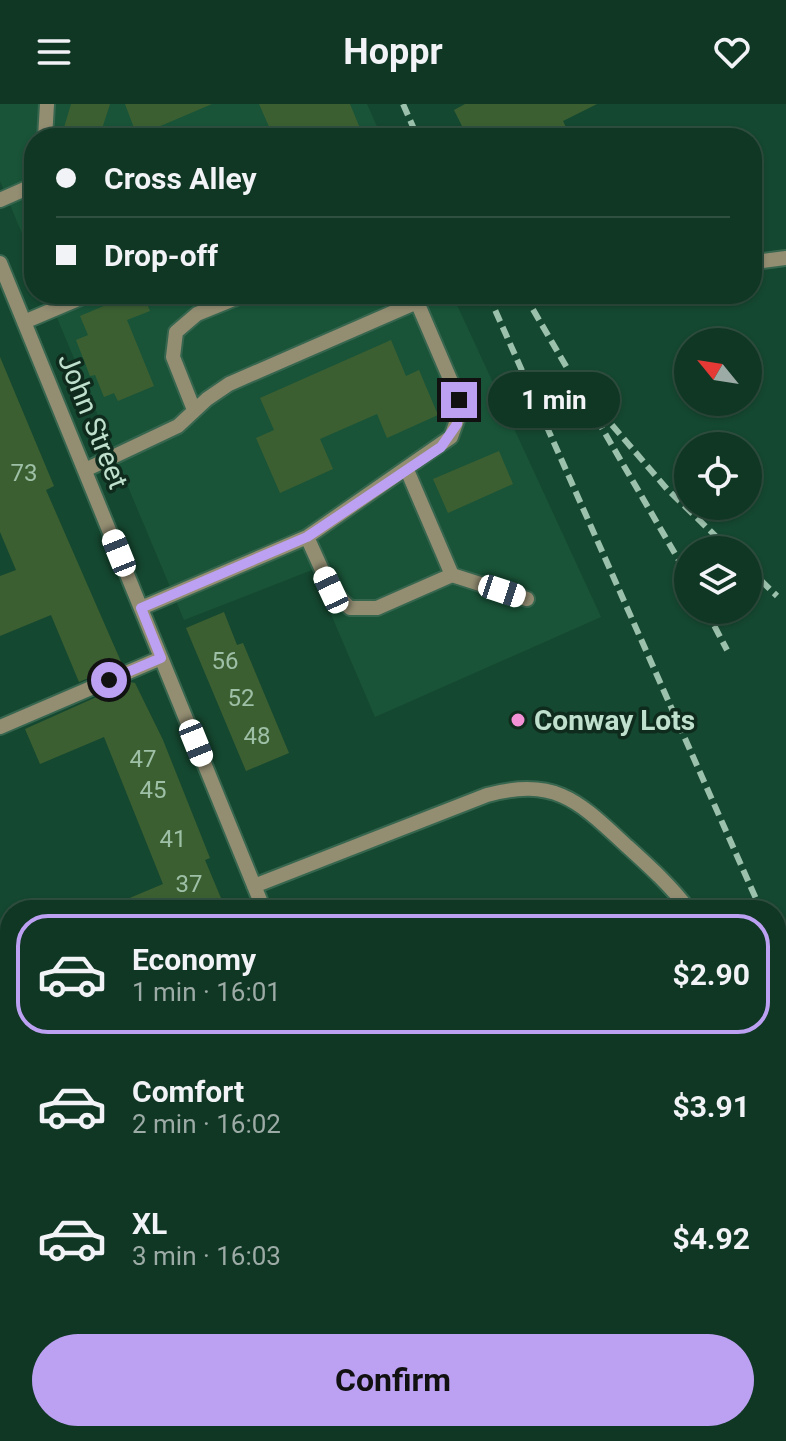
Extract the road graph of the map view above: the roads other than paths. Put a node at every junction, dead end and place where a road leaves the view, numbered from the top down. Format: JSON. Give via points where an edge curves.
{"nodes":[{"id":1,"x":47,"y":104,"type":"edge"},
{"id":2,"x":46,"y":128,"type":"edge"},
{"id":3,"x":24,"y":189,"type":"edge"},
{"id":4,"x":0,"y":200,"type":"edge"},
{"id":5,"x":786,"y":258,"type":"edge"},
{"id":6,"x":762,"y":261,"type":"edge"},
{"id":7,"x":0,"y":263,"type":"edge"},
{"id":8,"x":7,"y":301,"type":"edge"},
{"id":9,"x":66,"y":304,"type":"edge"},
{"id":10,"x":222,"y":304,"type":"edge"},
{"id":11,"x":402,"y":304,"type":"edge"},
{"id":12,"x":418,"y":304,"type":"edge"},
{"id":13,"x":24,"y":322,"type":"junction"},
{"id":14,"x":194,"y":410,"type":"junction"},
{"id":15,"x":85,"y":470,"type":"junction"},
{"id":16,"x":407,"y":470,"type":"junction"},
{"id":17,"x":307,"y":537,"type":"junction"},
{"id":18,"x":452,"y":575,"type":"junction"},
{"id":19,"x":527,"y":599,"type":"dead end"},
{"id":20,"x":141,"y":608,"type":"junction"},
{"id":21,"x":161,"y":658,"type":"junction"},
{"id":22,"x":0,"y":727,"type":"edge"},
{"id":23,"x":254,"y":886,"type":"junction"},
{"id":24,"x":260,"y":900,"type":"edge"},
{"id":25,"x":682,"y":900,"type":"edge"}],
"edges":[{"from":1,"to":2,"type":"street"},
{"from":3,"to":4,"type":"street"},
{"from":5,"to":6,"type":"street"},
{"from":7,"to":8,"type":"street","name":"John Street"},
{"from":8,"to":13,"type":"street","name":"John Street"},
{"from":9,"to":13,"type":"street"},
{"from":10,"to":14,"type":"street","via":[[197,314],[176,332],[173,357]]},
{"from":11,"to":14,"type":"street","via":[[229,384]]},
{"from":12,"to":16,"type":"street","via":[[460,412],[451,437]]},
{"from":13,"to":15,"type":"street","name":"John Street"},
{"from":14,"to":15,"type":"street","via":[[154,440]]},
{"from":15,"to":20,"type":"street","name":"John Street"},
{"from":16,"to":17,"type":"street"},
{"from":16,"to":18,"type":"street"},
{"from":17,"to":18,"type":"street","via":[[331,590],[350,608],[377,608]]},
{"from":17,"to":20,"type":"street"},
{"from":18,"to":19,"type":"street"},
{"from":20,"to":21,"type":"street","name":"John Street"},
{"from":21,"to":22,"type":"street"},
{"from":21,"to":23,"type":"street","name":"John Street"},
{"from":23,"to":24,"type":"street","name":"John Street"},
{"from":23,"to":25,"type":"street","via":[[443,811],[525,787],[556,792],[586,807]]}]}
